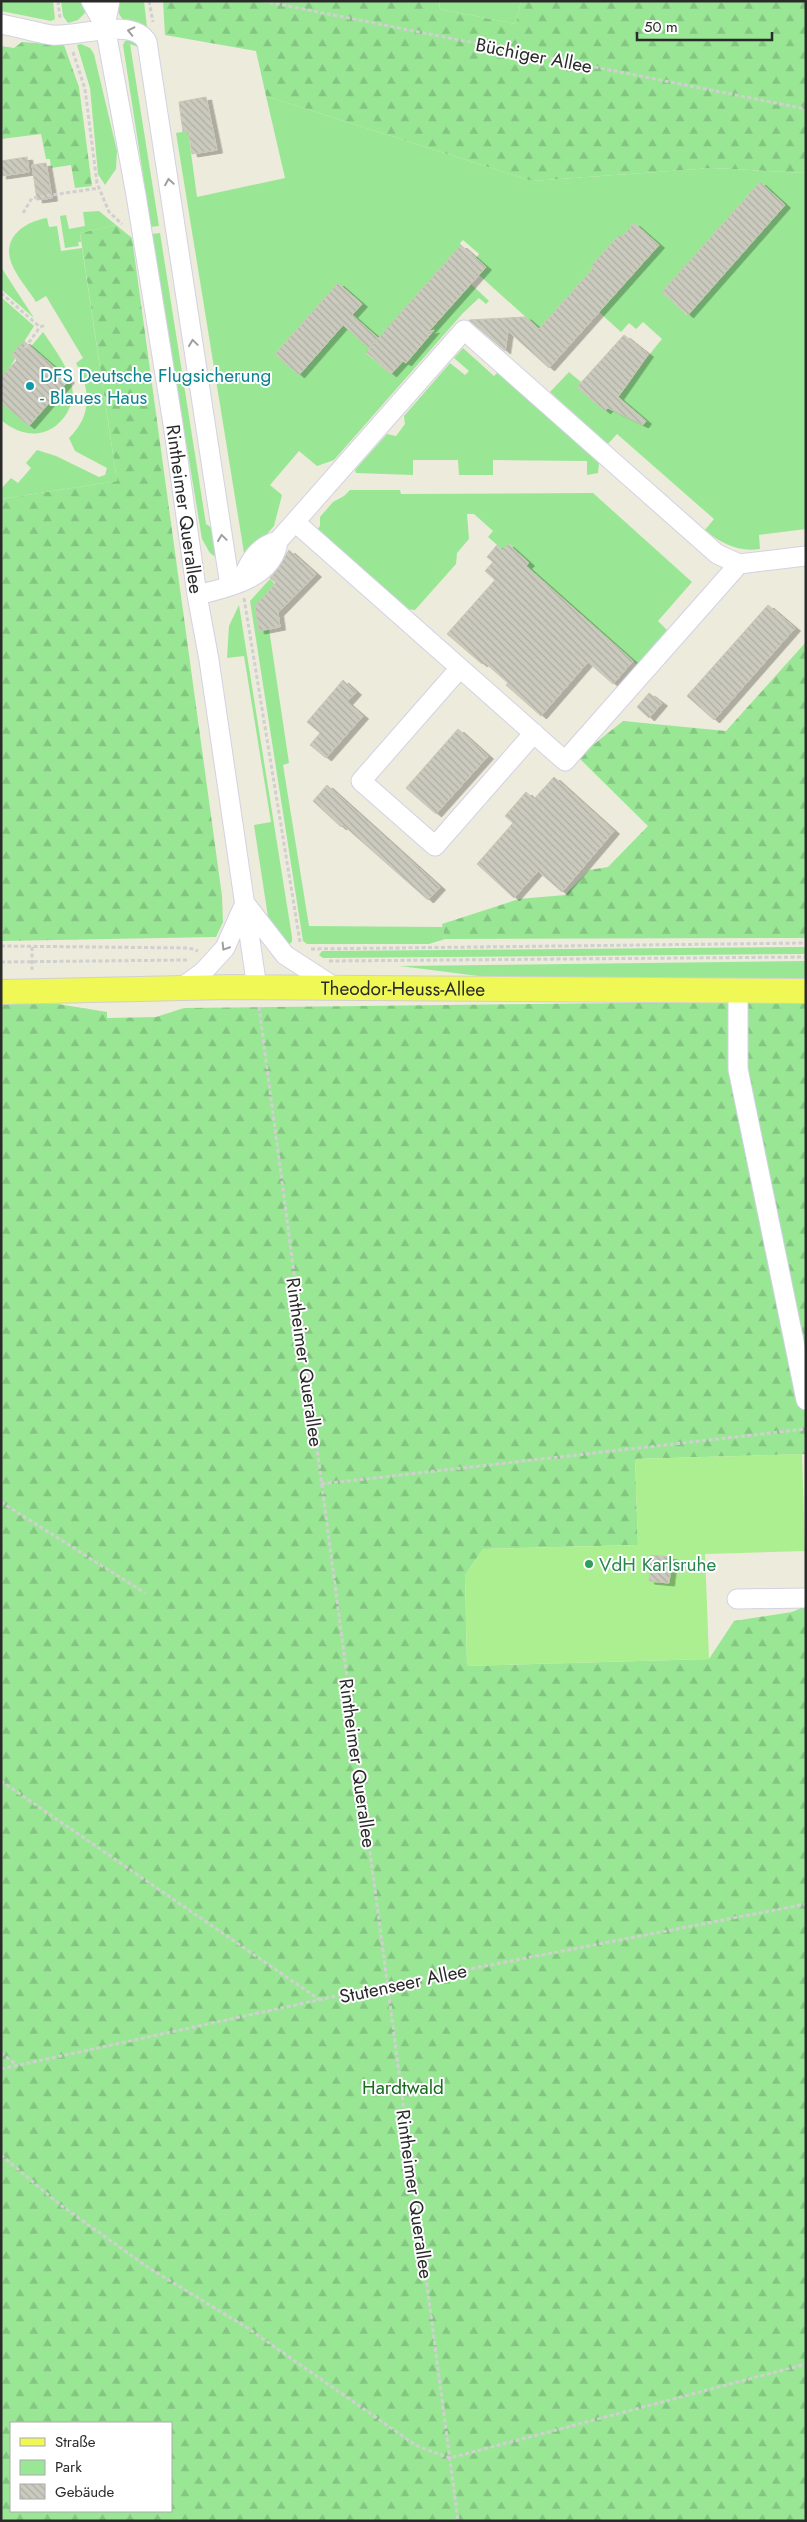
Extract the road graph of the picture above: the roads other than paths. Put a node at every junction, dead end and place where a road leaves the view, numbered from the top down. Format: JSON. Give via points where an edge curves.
{"nodes":[{"id":1,"x":91,"y":1,"type":"edge"},
{"id":2,"x":110,"y":1,"type":"edge"},
{"id":3,"x":1,"y":24,"type":"edge"},
{"id":4,"x":105,"y":29,"type":"junction"},
{"id":5,"x":295,"y":522,"type":"junction"},
{"id":6,"x":806,"y":556,"type":"edge"},
{"id":7,"x":738,"y":564,"type":"junction"},
{"id":8,"x":236,"y":584,"type":"junction"},
{"id":9,"x":197,"y":596,"type":"junction"},
{"id":10,"x":460,"y":668,"type":"junction"},
{"id":11,"x":534,"y":733,"type":"junction"},
{"id":12,"x":245,"y":903,"type":"junction"},
{"id":13,"x":181,"y":988,"type":"junction"},
{"id":14,"x":337,"y":989,"type":"junction"},
{"id":15,"x":738,"y":991,"type":"junction"},
{"id":16,"x":806,"y":991,"type":"edge"},
{"id":17,"x":1,"y":992,"type":"edge"},
{"id":18,"x":258,"y":997,"type":"junction"},
{"id":19,"x":806,"y":1400,"type":"edge"},
{"id":20,"x":806,"y":1598,"type":"edge"},
{"id":21,"x":737,"y":1599,"type":"dead end"}],
"edges":[{"from":1,"to":4,"type":"street","name":"Rintheimer Querallee"},
{"from":2,"to":4,"type":"street","name":"Rintheimer Querallee"},
{"from":3,"to":4,"type":"street","via":[[52,35]]},
{"from":8,"to":4,"type":"street","one_way":true,"via":[[147,42],[136,31]]},
{"from":4,"to":9,"type":"street","name":"Rintheimer Querallee","via":[[136,195]]},
{"from":5,"to":7,"type":"street","via":[[464,330],[702,542]]},
{"from":5,"to":8,"type":"street","via":[[278,541],[277,554],[266,566]]},
{"from":5,"to":10,"type":"street"},
{"from":6,"to":7,"type":"street"},
{"from":7,"to":11,"type":"street","via":[[564,761]]},
{"from":8,"to":9,"type":"street"},
{"from":9,"to":12,"type":"street","name":"Rintheimer Querallee"},
{"from":10,"to":11,"type":"street"},
{"from":10,"to":11,"type":"street","via":[[361,781],[405,820],[435,846]]},
{"from":12,"to":13,"type":"street","one_way":true,"via":[[217,958]]},
{"from":12,"to":14,"type":"street","via":[[285,955]]},
{"from":12,"to":18,"type":"street","name":"Rintheimer Querallee"},
{"from":13,"to":17,"type":"main road","name":"Theodor-Heuss-Allee"},
{"from":13,"to":18,"type":"main road","name":"Theodor-Heuss-Allee"},
{"from":14,"to":15,"type":"main road","name":"Theodor-Heuss-Allee"},
{"from":14,"to":18,"type":"main road","name":"Theodor-Heuss-Allee"},
{"from":15,"to":16,"type":"main road","name":"Theodor-Heuss-Allee"},
{"from":15,"to":19,"type":"street","via":[[738,1069]]},
{"from":20,"to":21,"type":"street"}]}
